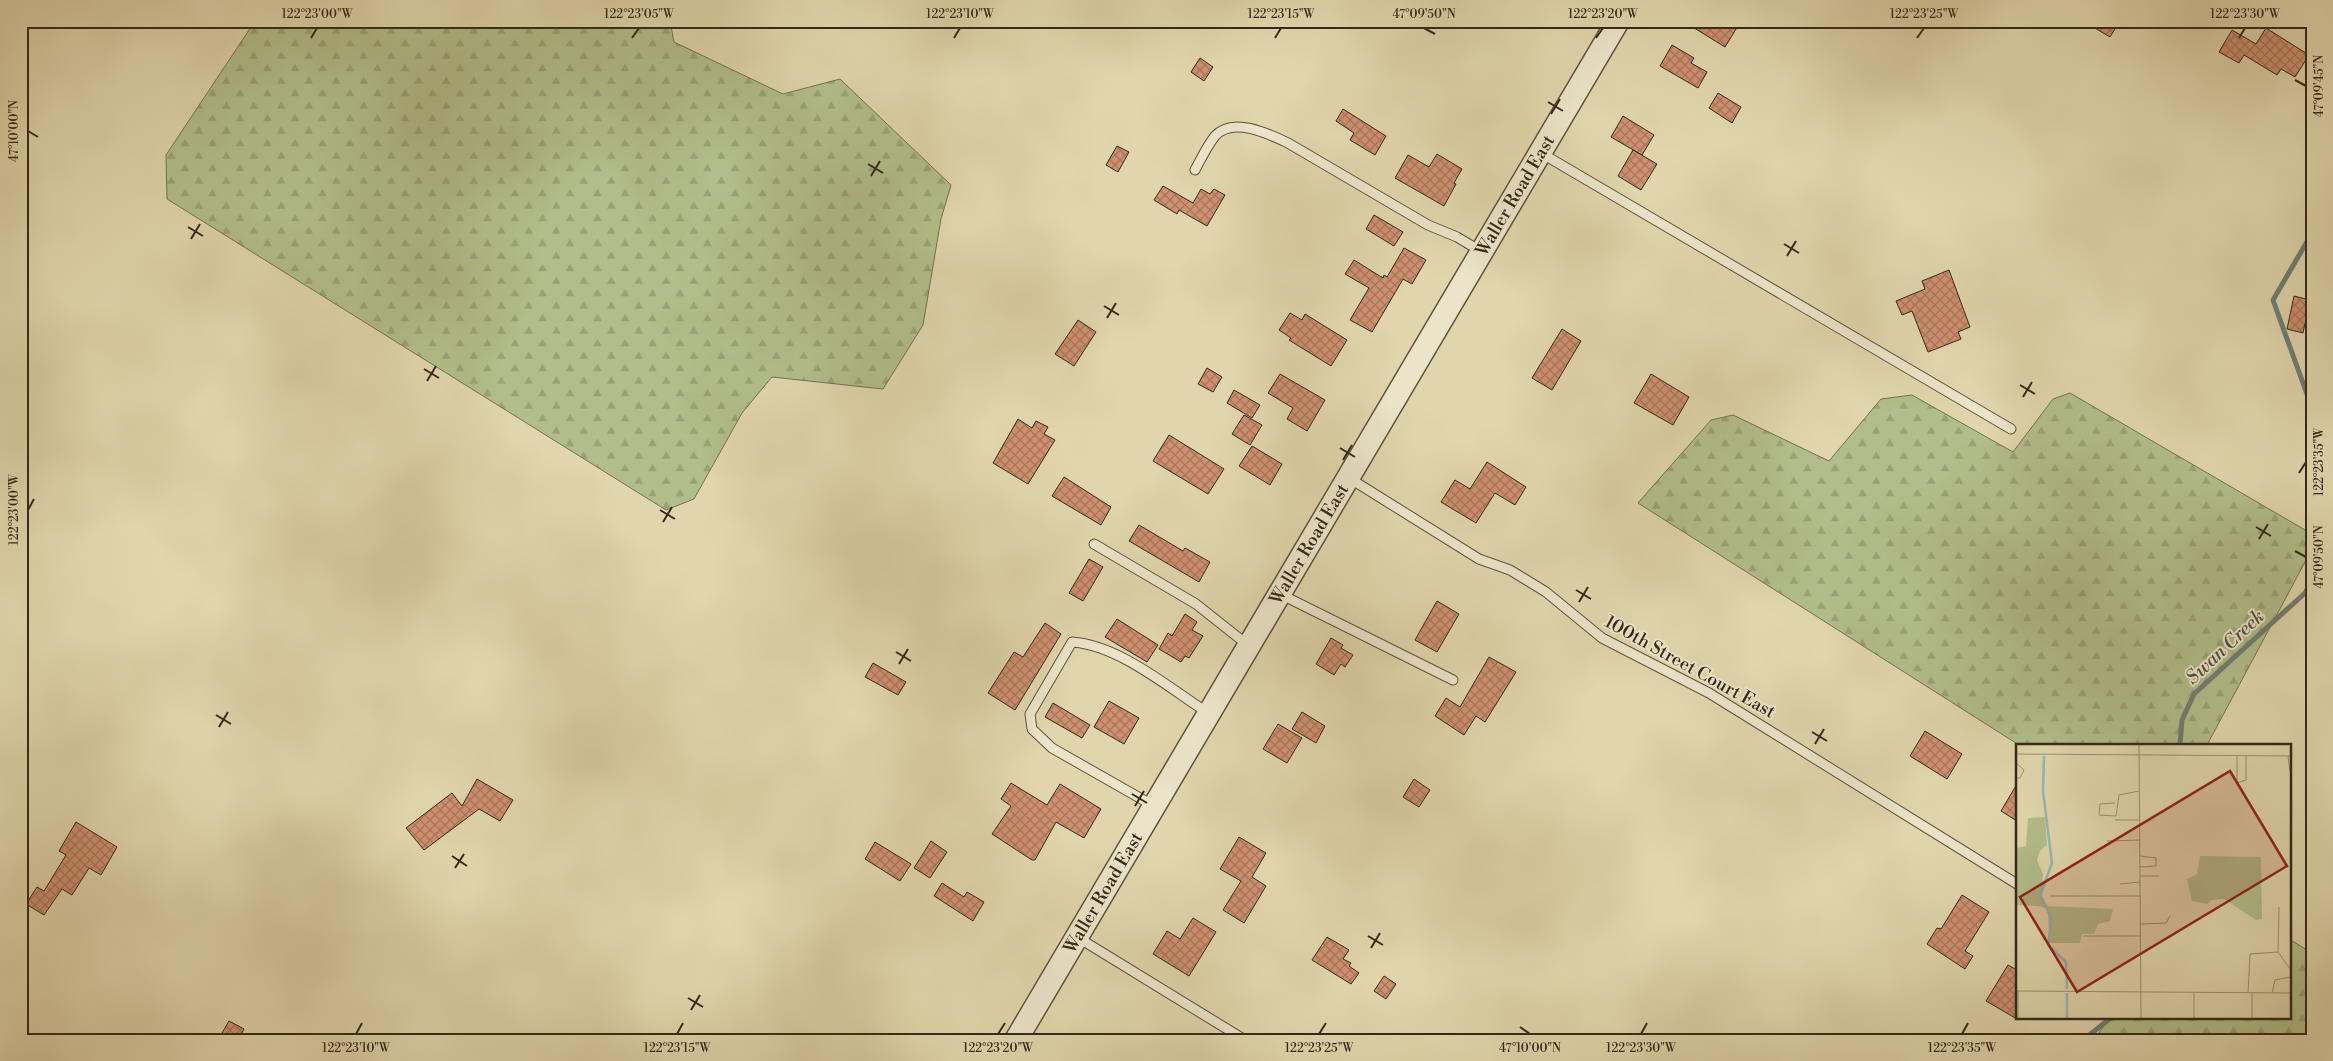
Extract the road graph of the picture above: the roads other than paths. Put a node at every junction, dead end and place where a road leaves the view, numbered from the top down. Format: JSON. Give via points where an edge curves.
{"nodes":[{"id":1,"x":1618,"y":21,"type":"edge"},
{"id":2,"x":1541,"y":152,"type":"junction"},
{"id":3,"x":1195,"y":170,"type":"dead end"},
{"id":4,"x":1482,"y":252,"type":"junction"},
{"id":5,"x":2011,"y":430,"type":"dead end"},
{"id":6,"x":1349,"y":478,"type":"junction"},
{"id":7,"x":1094,"y":544,"type":"dead end"},
{"id":8,"x":1280,"y":594,"type":"junction"},
{"id":9,"x":1249,"y":646,"type":"junction"},
{"id":10,"x":1453,"y":680,"type":"dead end"},
{"id":11,"x":1209,"y":714,"type":"junction"},
{"id":12,"x":1154,"y":806,"type":"junction"},
{"id":13,"x":2016,"y":883,"type":"edge"},
{"id":14,"x":1077,"y":937,"type":"junction"},
{"id":15,"x":1016,"y":1040,"type":"edge"},
{"id":16,"x":1245,"y":1040,"type":"edge"}],
"edges":[{"from":1,"to":2,"type":"street","name":"Waller Road East"},
{"from":2,"to":4,"type":"street","name":"Waller Road East"},
{"from":2,"to":5,"type":"lane"},
{"from":3,"to":4,"type":"lane","via":[[1224,129],[1240,127],[1264,131],[1428,225]]},
{"from":4,"to":6,"type":"street","name":"Waller Road East"},
{"from":6,"to":8,"type":"street","name":"Waller Road East"},
{"from":6,"to":13,"type":"lane","name":"100th Street Court East","via":[[1479,559],[1510,570],[1546,592],[1602,638],[1709,694]]},
{"from":7,"to":9,"type":"lane","via":[[1196,604]]},
{"from":8,"to":9,"type":"street","name":"Waller Road East"},
{"from":8,"to":10,"type":"lane"},
{"from":9,"to":11,"type":"street","name":"Waller Road East"},
{"from":11,"to":12,"type":"street","name":"Waller Road East"},
{"from":11,"to":12,"type":"lane","via":[[1113,651],[1072,642],[1030,714],[1032,729],[1052,748]]},
{"from":12,"to":14,"type":"street","name":"Waller Road East"},
{"from":14,"to":15,"type":"street","name":"Waller Road East"},
{"from":14,"to":16,"type":"lane"}]}
